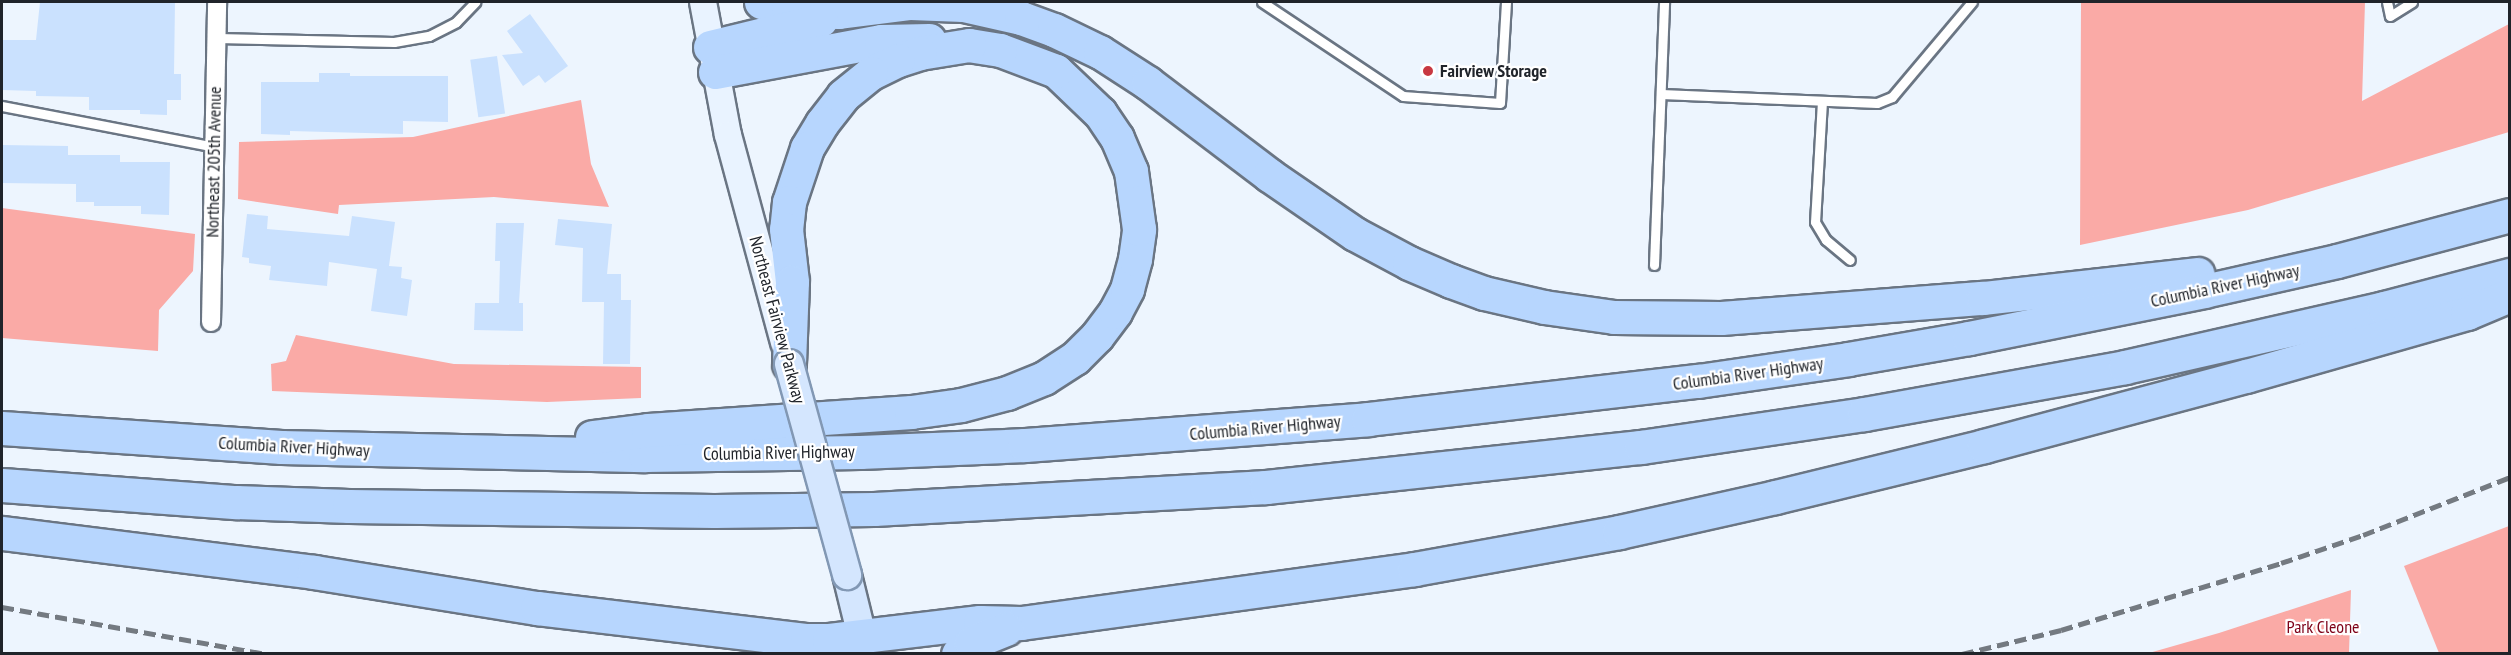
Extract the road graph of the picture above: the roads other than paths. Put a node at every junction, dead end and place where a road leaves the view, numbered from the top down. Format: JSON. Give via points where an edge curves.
{"nodes":[{"id":1,"x":217,"y":2,"type":"edge"},
{"id":2,"x":475,"y":2,"type":"edge"},
{"id":3,"x":703,"y":2,"type":"edge"},
{"id":4,"x":761,"y":2,"type":"edge"},
{"id":5,"x":1262,"y":2,"type":"edge"},
{"id":6,"x":1506,"y":2,"type":"edge"},
{"id":7,"x":1664,"y":2,"type":"edge"},
{"id":8,"x":1972,"y":2,"type":"edge"},
{"id":9,"x":2386,"y":2,"type":"edge"},
{"id":10,"x":2412,"y":2,"type":"edge"},
{"id":11,"x":839,"y":12,"type":"junction"},
{"id":12,"x":217,"y":38,"type":"junction"},
{"id":13,"x":969,"y":45,"type":"junction"},
{"id":14,"x":712,"y":59,"type":"junction"},
{"id":15,"x":1661,"y":94,"type":"junction"},
{"id":16,"x":1822,"y":101,"type":"junction"},
{"id":17,"x":2,"y":106,"type":"edge"},
{"id":18,"x":214,"y":147,"type":"junction"},
{"id":19,"x":2510,"y":215,"type":"edge"},
{"id":20,"x":1850,"y":260,"type":"dead end"},
{"id":21,"x":2337,"y":261,"type":"junction"},
{"id":22,"x":1654,"y":266,"type":"dead end"},
{"id":23,"x":2510,"y":275,"type":"edge"},
{"id":24,"x":2510,"y":295,"type":"edge"},
{"id":25,"x":211,"y":322,"type":"dead end"},
{"id":26,"x":789,"y":364,"type":"junction"},
{"id":27,"x":2,"y":428,"type":"edge"},
{"id":28,"x":478,"y":453,"type":"junction"},
{"id":29,"x":2,"y":485,"type":"edge"},
{"id":30,"x":2,"y":533,"type":"edge"},
{"id":31,"x":1021,"y":623,"type":"junction"},
{"id":32,"x":867,"y":648,"type":"edge"},
{"id":33,"x":958,"y":654,"type":"edge"}],
"edges":[{"from":1,"to":12,"type":"street","name":"Northeast 205th Avenue"},
{"from":2,"to":12,"type":"lane","via":[[456,22],[429,36],[394,42]]},
{"from":3,"to":14,"type":"main road","name":"Northeast Fairview Parkway"},
{"from":4,"to":11,"type":"highway","via":[[788,9]]},
{"from":5,"to":6,"type":"lane","via":[[1403,96],[1500,103]]},
{"from":7,"to":15,"type":"lane"},
{"from":8,"to":16,"type":"lane","via":[[1892,97],[1877,103]]},
{"from":9,"to":10,"type":"lane","via":[[2390,16]]},
{"from":11,"to":14,"type":"highway"},
{"from":11,"to":21,"type":"highway","via":[[884,5],[941,3],[989,10],[1053,30],[1100,52],[1148,82],[1314,207],[1400,259],[1484,293],[1580,313],[1710,318],[1843,310]]},
{"from":12,"to":18,"type":"street","name":"Northeast 205th Avenue"},
{"from":13,"to":14,"type":"highway","via":[[914,38]]},
{"from":13,"to":26,"type":"highway","via":[[920,52],[871,73],[843,96],[807,148],[797,172],[786,229],[792,282]]},
{"from":13,"to":28,"type":"highway","via":[[1000,50],[1056,72],[1100,112],[1131,171],[1139,229],[1135,259],[1115,312],[1075,358],[1044,378],[1007,393],[951,406],[648,430]]},
{"from":14,"to":26,"type":"main road","name":"Northeast Fairview Parkway","via":[[728,135]]},
{"from":15,"to":16,"type":"lane"},
{"from":15,"to":22,"type":"lane"},
{"from":16,"to":20,"type":"lane","via":[[1815,222],[1826,240]]},
{"from":17,"to":18,"type":"lane"},
{"from":18,"to":25,"type":"street","name":"Northeast 205th Avenue"},
{"from":19,"to":21,"type":"highway","name":"Columbia River Highway"},
{"from":21,"to":28,"type":"highway","name":"Columbia River Highway","via":[[2087,316],[1848,359],[1554,399],[1368,419],[1180,435],[860,452]]},
{"from":23,"to":29,"type":"highway","via":[[2125,367],[1918,405],[1641,447],[1266,487],[886,508],[714,511],[494,510],[236,502]]},
{"from":24,"to":31,"type":"highway","via":[[2467,313],[2246,376],[1764,500],[1608,534],[1414,569]]},
{"from":26,"to":32,"type":"main road","name":"Northeast Fairview Parkway","bridge":true},
{"from":27,"to":28,"type":"highway","name":"Columbia River Highway","via":[[281,447]]},
{"from":30,"to":32,"type":"highway","via":[[314,572],[537,608]]},
{"from":31,"to":32,"type":"highway","via":[[981,622]]},
{"from":31,"to":33,"type":"highway","via":[[990,634]]}]}
